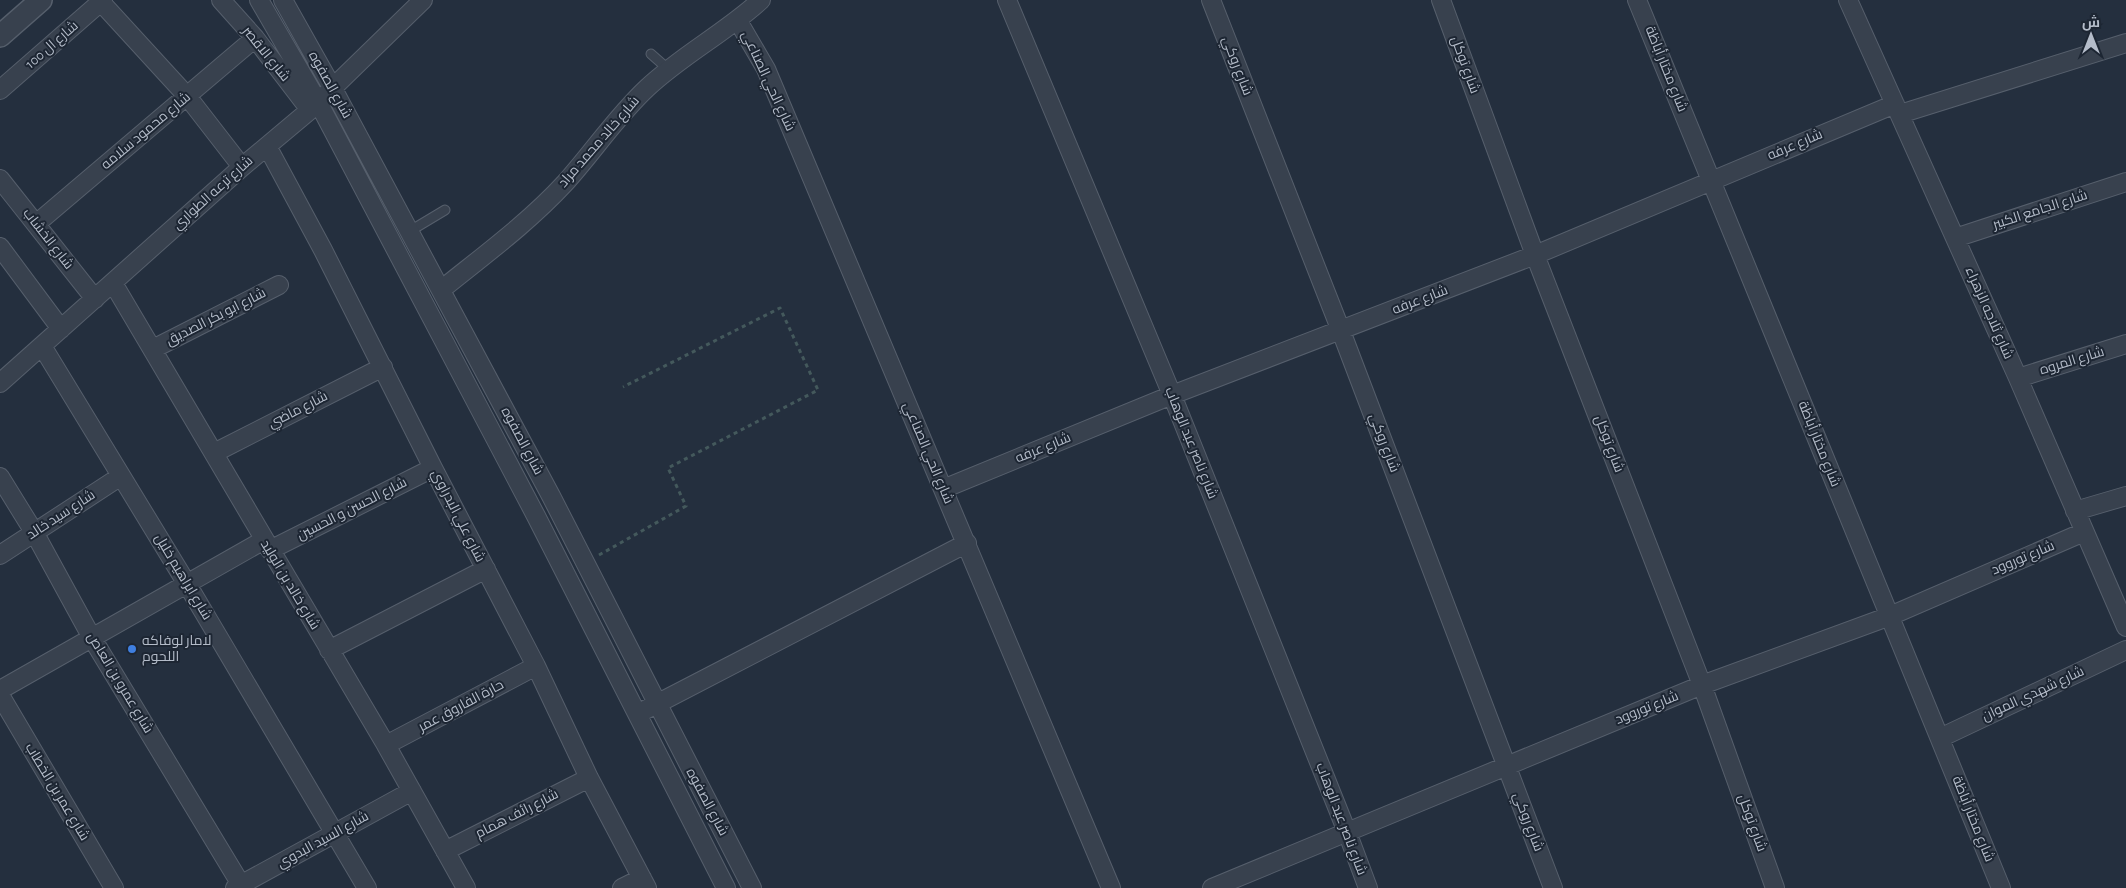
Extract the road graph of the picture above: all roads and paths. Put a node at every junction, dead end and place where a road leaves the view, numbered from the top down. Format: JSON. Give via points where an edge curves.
{"nodes":[{"id":1,"x":41,"y":0,"type":"edge"},
{"id":2,"x":221,"y":0,"type":"edge"},
{"id":3,"x":259,"y":0,"type":"edge"},
{"id":4,"x":282,"y":0,"type":"edge"},
{"id":5,"x":423,"y":0,"type":"edge"},
{"id":6,"x":761,"y":0,"type":"edge"},
{"id":7,"x":1007,"y":0,"type":"edge"},
{"id":8,"x":1211,"y":0,"type":"edge"},
{"id":9,"x":1441,"y":0,"type":"edge"},
{"id":10,"x":1637,"y":0,"type":"edge"},
{"id":11,"x":1848,"y":0,"type":"edge"},
{"id":12,"x":101,"y":1,"type":"edge"},
{"id":13,"x":738,"y":21,"type":"junction"},
{"id":14,"x":0,"y":36,"type":"edge"},
{"id":15,"x":255,"y":38,"type":"junction"},
{"id":16,"x":2126,"y":43,"type":"edge"},
{"id":17,"x":651,"y":54,"type":"dead end"},
{"id":18,"x":668,"y":69,"type":"junction"},
{"id":19,"x":332,"y":89,"type":"junction"},
{"id":20,"x":0,"y":90,"type":"edge"},
{"id":21,"x":187,"y":96,"type":"junction"},
{"id":22,"x":314,"y":106,"type":"junction"},
{"id":23,"x":1897,"y":109,"type":"junction"},
{"id":24,"x":267,"y":146,"type":"junction"},
{"id":25,"x":242,"y":167,"type":"junction"},
{"id":26,"x":0,"y":179,"type":"edge"},
{"id":27,"x":1711,"y":180,"type":"junction"},
{"id":28,"x":2126,"y":182,"type":"edge"},
{"id":29,"x":445,"y":210,"type":"dead end"},
{"id":30,"x":36,"y":224,"type":"junction"},
{"id":31,"x":410,"y":231,"type":"junction"},
{"id":32,"x":1955,"y":238,"type":"junction"},
{"id":33,"x":0,"y":248,"type":"edge"},
{"id":34,"x":1535,"y":255,"type":"junction"},
{"id":35,"x":113,"y":283,"type":"junction"},
{"id":36,"x":279,"y":285,"type":"dead end"},
{"id":37,"x":441,"y":290,"type":"junction"},
{"id":38,"x":95,"y":299,"type":"junction"},
{"id":39,"x":61,"y":330,"type":"junction"},
{"id":40,"x":1341,"y":331,"type":"junction"},
{"id":41,"x":2126,"y":344,"type":"edge"},
{"id":42,"x":42,"y":346,"type":"junction"},
{"id":43,"x":153,"y":349,"type":"junction"},
{"id":44,"x":382,"y":368,"type":"junction"},
{"id":45,"x":2018,"y":378,"type":"junction"},
{"id":46,"x":1,"y":381,"type":"edge"},
{"id":47,"x":623,"y":387,"type":"dead end"},
{"id":48,"x":1172,"y":396,"type":"junction"},
{"id":49,"x":214,"y":453,"type":"junction"},
{"id":50,"x":433,"y":468,"type":"junction"},
{"id":51,"x":122,"y":476,"type":"junction"},
{"id":52,"x":0,"y":477,"type":"edge"},
{"id":53,"x":943,"y":489,"type":"junction"},
{"id":54,"x":2126,"y":496,"type":"edge"},
{"id":55,"x":2075,"y":511,"type":"junction"},
{"id":56,"x":34,"y":532,"type":"junction"},
{"id":57,"x":2084,"y":532,"type":"junction"},
{"id":58,"x":967,"y":544,"type":"junction"},
{"id":59,"x":267,"y":545,"type":"junction"},
{"id":60,"x":0,"y":555,"type":"edge"},
{"id":61,"x":585,"y":563,"type":"junction"},
{"id":62,"x":486,"y":569,"type":"junction"},
{"id":63,"x":187,"y":584,"type":"junction"},
{"id":64,"x":1890,"y":616,"type":"junction"},
{"id":65,"x":2126,"y":627,"type":"edge"},
{"id":66,"x":92,"y":638,"type":"junction"},
{"id":67,"x":329,"y":650,"type":"junction"},
{"id":68,"x":2126,"y":650,"type":"edge"},
{"id":69,"x":536,"y":666,"type":"junction"},
{"id":70,"x":1702,"y":685,"type":"junction"},
{"id":71,"x":0,"y":690,"type":"edge"},
{"id":72,"x":0,"y":695,"type":"edge"},
{"id":73,"x":656,"y":704,"type":"junction"},
{"id":74,"x":636,"y":714,"type":"junction"},
{"id":75,"x":1940,"y":738,"type":"junction"},
{"id":76,"x":386,"y":746,"type":"junction"},
{"id":77,"x":1506,"y":765,"type":"junction"},
{"id":78,"x":589,"y":778,"type":"junction"},
{"id":79,"x":412,"y":791,"type":"junction"},
{"id":80,"x":1347,"y":832,"type":"junction"},
{"id":81,"x":335,"y":833,"type":"junction"},
{"id":82,"x":445,"y":851,"type":"junction"},
{"id":83,"x":645,"y":883,"type":"edge"},
{"id":84,"x":240,"y":887,"type":"edge"},
{"id":85,"x":114,"y":888,"type":"edge"},
{"id":86,"x":367,"y":888,"type":"edge"},
{"id":87,"x":466,"y":888,"type":"edge"},
{"id":88,"x":622,"y":888,"type":"edge"},
{"id":89,"x":726,"y":888,"type":"edge"},
{"id":90,"x":752,"y":888,"type":"edge"},
{"id":91,"x":1111,"y":888,"type":"edge"},
{"id":92,"x":1212,"y":888,"type":"edge"},
{"id":93,"x":1368,"y":888,"type":"edge"},
{"id":94,"x":1553,"y":888,"type":"edge"},
{"id":95,"x":1775,"y":888,"type":"edge"},
{"id":96,"x":2001,"y":888,"type":"edge"}],
"edges":[{"from":1,"to":14,"type":"street"},
{"from":2,"to":15,"type":"street","name":"شارع الاقصر"},
{"from":3,"to":22,"type":"street","name":"شارع الصفوه"},
{"from":4,"to":19,"type":"street","name":"شارع الصفوه"},
{"from":5,"to":19,"type":"street","name":"شارع ترعه الطواري"},
{"from":6,"to":13,"type":"street","name":"شارع خالد محمد مراد"},
{"from":7,"to":48,"type":"street","name":"شارع ناصر عبد الوهاب"},
{"from":8,"to":40,"type":"street","name":"شارع روكي"},
{"from":9,"to":34,"type":"street","name":"شارع توكل"},
{"from":10,"to":27,"type":"street","name":"شارع مختار أباظة"},
{"from":11,"to":23,"type":"street","name":"شارع ثلاجه الزهراء"},
{"from":12,"to":20,"type":"street","name":"شارع ال 100"},
{"from":12,"to":21,"type":"street"},
{"from":13,"to":18,"type":"street","name":"شارع خالد محمد مراد"},
{"from":13,"to":53,"type":"street","name":"شارع الحي الصناعي","via":[[766,69]]},
{"from":15,"to":21,"type":"street","name":"شارع محمود سلامه"},
{"from":15,"to":22,"type":"street","name":"شارع الاقصر"},
{"from":16,"to":23,"type":"street","name":"شارع عرفه"},
{"from":17,"to":18,"type":"lane"},
{"from":18,"to":37,"type":"street","name":"شارع خالد محمد مراد","via":[[626,109],[547,201]]},
{"from":19,"to":22,"type":"street","name":"شارع ترعه الطواري"},
{"from":19,"to":31,"type":"street","name":"شارع الصفوه"},
{"from":21,"to":25,"type":"street"},
{"from":21,"to":30,"type":"street","name":"شارع محمود سلامه"},
{"from":22,"to":24,"type":"street","name":"شارع ترعه الطواري"},
{"from":22,"to":74,"type":"street","name":"شارع الصفوه","via":[[536,516]]},
{"from":23,"to":27,"type":"street","name":"شارع عرفه"},
{"from":23,"to":32,"type":"street","name":"شارع ثلاجه الزهراء"},
{"from":24,"to":25,"type":"street","name":"شارع ترعه الطواري"},
{"from":24,"to":44,"type":"street","name":"شارع علي البدراوي"},
{"from":25,"to":35,"type":"street","name":"شارع ترعه الطواري"},
{"from":26,"to":30,"type":"street","name":"شارع الخشاب"},
{"from":27,"to":34,"type":"street","name":"شارع عرفه"},
{"from":27,"to":64,"type":"street","name":"شارع مختار أباظة"},
{"from":28,"to":32,"type":"street","name":"شارع الجامع الكبير"},
{"from":29,"to":31,"type":"lane"},
{"from":30,"to":38,"type":"street","name":"شارع الخشاب"},
{"from":31,"to":37,"type":"street","name":"شارع الصفوه"},
{"from":32,"to":45,"type":"street","name":"شارع ثلاجه الزهراء"},
{"from":33,"to":39,"type":"street"},
{"from":34,"to":40,"type":"street","name":"شارع عرفه"},
{"from":34,"to":70,"type":"street","name":"شارع توكل"},
{"from":35,"to":38,"type":"street","name":"شارع ترعه الطواري"},
{"from":35,"to":43,"type":"street","name":"شارع خالد بن الوليد"},
{"from":36,"to":43,"type":"street","name":"شارع ابو بكر الصديق"},
{"from":37,"to":61,"type":"street","name":"شارع الصفوه"},
{"from":38,"to":39,"type":"street","name":"شارع ترعه الطواري"},
{"from":39,"to":42,"type":"street","name":"شارع ترعه الطواري"},
{"from":40,"to":48,"type":"street","name":"شارع عرفه"},
{"from":40,"to":77,"type":"street","name":"شارع روكي"},
{"from":41,"to":45,"type":"street","name":"شارع المروه"},
{"from":42,"to":46,"type":"street","name":"شارع ترعه الطواري"},
{"from":42,"to":51,"type":"street","name":"شارع ابراهيم خليل"},
{"from":43,"to":49,"type":"street","name":"شارع خالد بن الوليد"},
{"from":44,"to":49,"type":"street","name":"شارع ماضي"},
{"from":44,"to":50,"type":"street","name":"شارع علي البدراوي"},
{"from":45,"to":55,"type":"street","name":"شارع ثلاجه الزهراء"},
{"from":47,"to":61,"type":"path","via":[[780,308],[818,390],[668,468],[686,506]]},
{"from":48,"to":53,"type":"street","name":"شارع عرفه"},
{"from":48,"to":80,"type":"street","name":"شارع ناصر عبد الوهاب"},
{"from":49,"to":59,"type":"street","name":"شارع خالد بن الوليد"},
{"from":50,"to":59,"type":"street","name":"شارع الحسن و الحسين"},
{"from":50,"to":62,"type":"street","name":"شارع علي البدراوي"},
{"from":51,"to":56,"type":"street","name":"شارع سيد خالد"},
{"from":51,"to":63,"type":"street","name":"شارع ابراهيم خليل"},
{"from":52,"to":56,"type":"street","name":"شارع عمرو بن العاص"},
{"from":53,"to":58,"type":"street","name":"شارع الحي الصناعي"},
{"from":54,"to":55,"type":"street"},
{"from":55,"to":57,"type":"street","name":"شارع ثلاجه الزهراء"},
{"from":56,"to":60,"type":"street","name":"شارع سيد خالد"},
{"from":56,"to":66,"type":"street","name":"شارع عمرو بن العاص"},
{"from":57,"to":64,"type":"street","name":"شارع توروود"},
{"from":57,"to":65,"type":"street","name":"شارع ثلاجه الزهراء"},
{"from":58,"to":73,"type":"street"},
{"from":58,"to":91,"type":"street","name":"شارع الحي الصناعي"},
{"from":59,"to":63,"type":"street","name":"شارع الحسن و الحسين"},
{"from":59,"to":67,"type":"street","name":"شارع خالد بن الوليد"},
{"from":61,"to":73,"type":"street","name":"شارع الصفوه"},
{"from":62,"to":67,"type":"street"},
{"from":62,"to":69,"type":"street","name":"شارع علي البدراوي"},
{"from":63,"to":66,"type":"street","name":"شارع الحسن و الحسين"},
{"from":63,"to":81,"type":"street","name":"شارع ابراهيم خليل"},
{"from":64,"to":70,"type":"street","name":"شارع توروود"},
{"from":64,"to":75,"type":"street","name":"شارع مختار أباظة"},
{"from":66,"to":71,"type":"street","name":"شارع الحسن و الحسين"},
{"from":66,"to":84,"type":"street","name":"شارع عمرو بن العاص"},
{"from":67,"to":76,"type":"street","name":"شارع خالد بن الوليد"},
{"from":68,"to":75,"type":"street","name":"شارع شهدي الموان"},
{"from":69,"to":76,"type":"street","name":"حارة الفاروق عمر"},
{"from":69,"to":78,"type":"street","name":"شارع علي البدراوي"},
{"from":70,"to":77,"type":"street","name":"شارع توروود"},
{"from":70,"to":95,"type":"street","name":"شارع توكل"},
{"from":72,"to":85,"type":"street","name":"شارع عمر بن الخطاب"},
{"from":73,"to":74,"type":"street"},
{"from":73,"to":90,"type":"street","name":"شارع الصفوه"},
{"from":74,"to":89,"type":"street","name":"شارع الصفوه"},
{"from":75,"to":96,"type":"street","name":"شارع مختار أباظة"},
{"from":76,"to":79,"type":"street","name":"شارع خالد بن الوليد"},
{"from":77,"to":80,"type":"street","name":"شارع توروود"},
{"from":77,"to":94,"type":"street","name":"شارع روكي"},
{"from":78,"to":82,"type":"street","name":"شارع رائف همام"},
{"from":78,"to":83,"type":"street","name":"شارع علي البدراوي"},
{"from":79,"to":81,"type":"street","name":"شارع السيد البدوي"},
{"from":79,"to":82,"type":"street","name":"شارع خالد بن الوليد"},
{"from":80,"to":92,"type":"street","name":"شارع توروود"},
{"from":80,"to":93,"type":"street","name":"شارع ناصر عبد الوهاب"},
{"from":81,"to":84,"type":"street","name":"شارع السيد البدوي"},
{"from":81,"to":86,"type":"street","name":"شارع ابراهيم خليل"},
{"from":82,"to":87,"type":"street","name":"شارع خالد بن الوليد"},
{"from":83,"to":88,"type":"street"}]}
